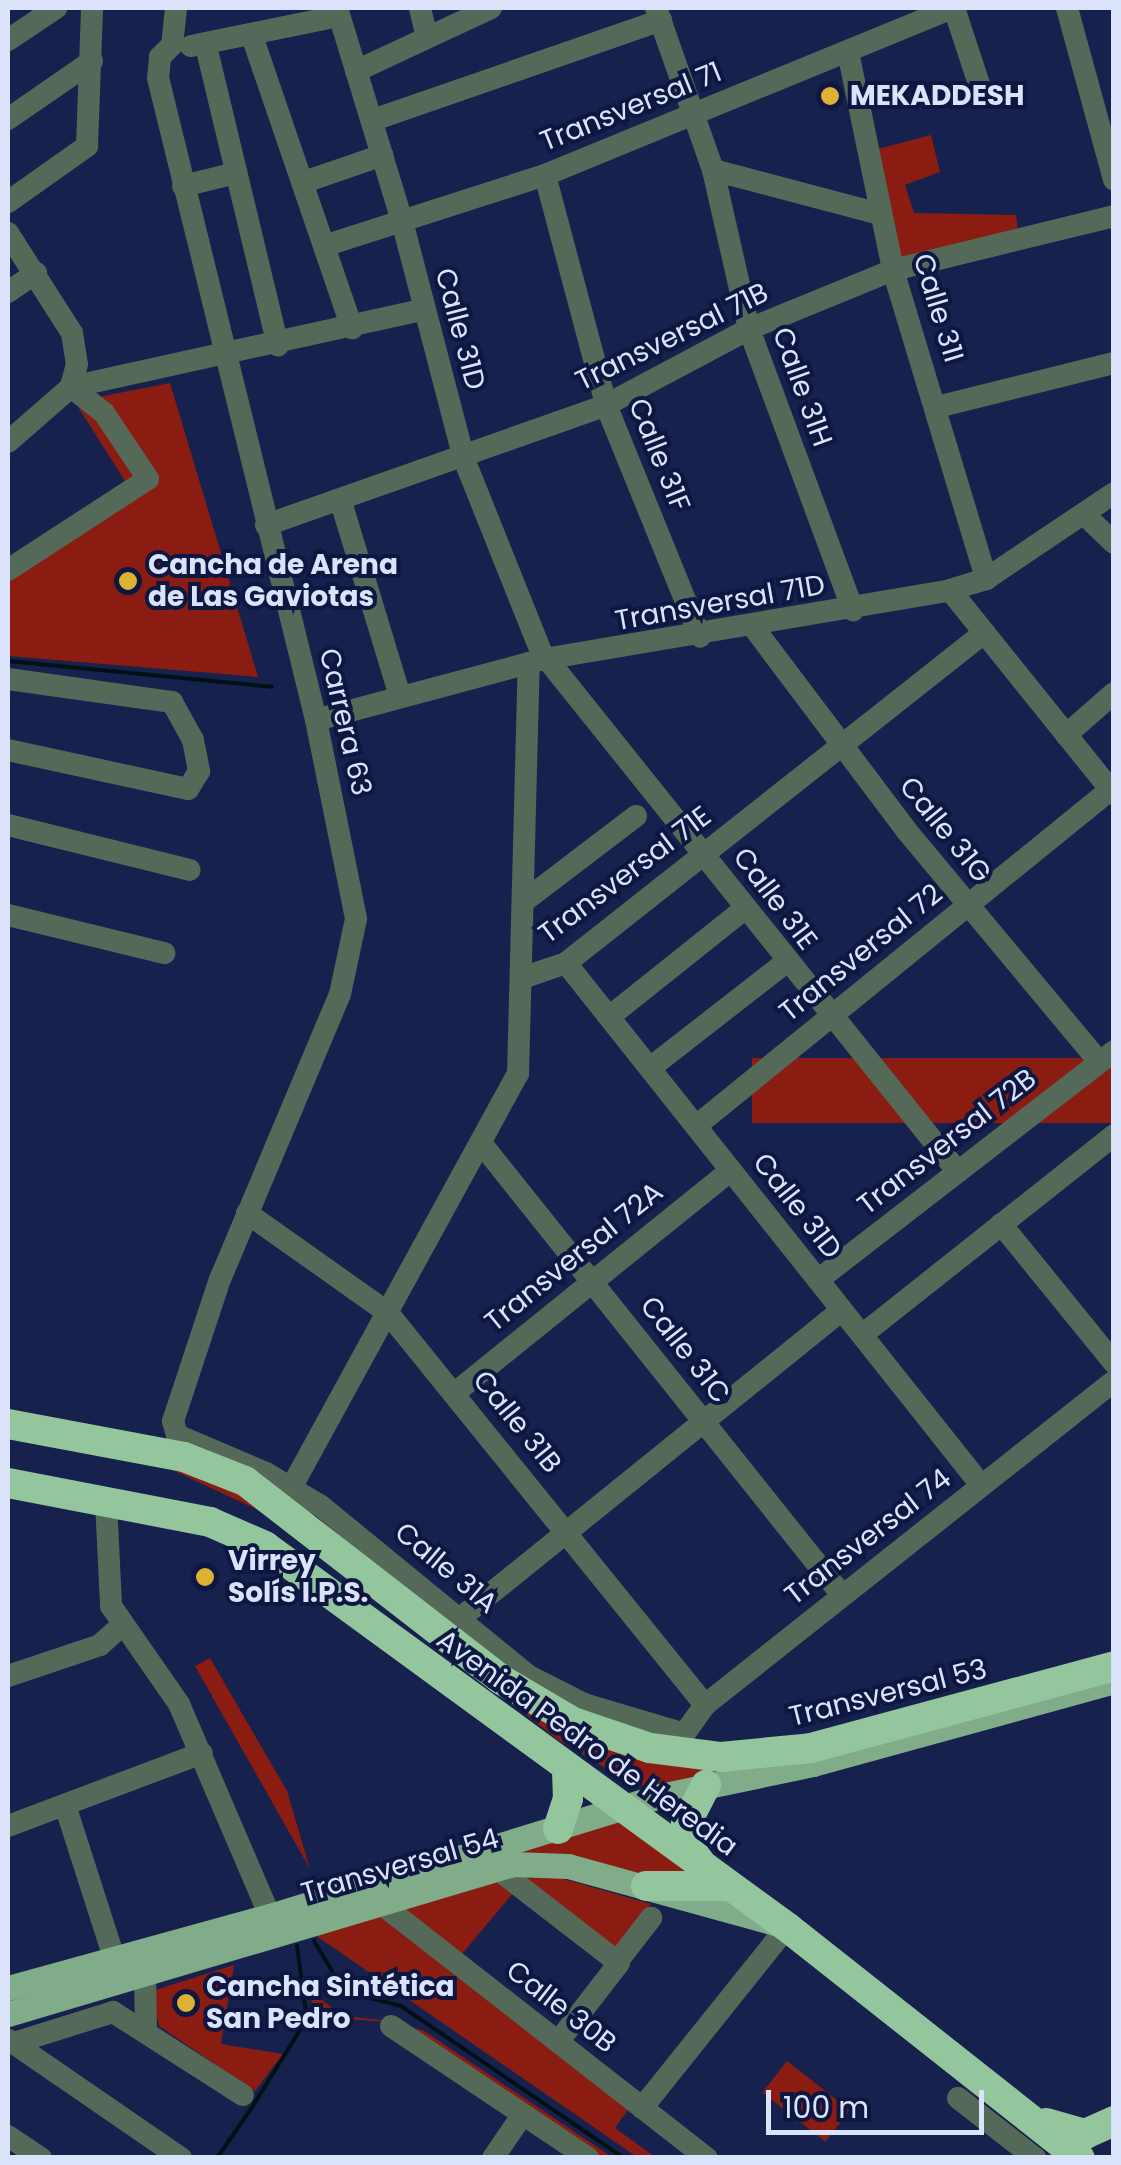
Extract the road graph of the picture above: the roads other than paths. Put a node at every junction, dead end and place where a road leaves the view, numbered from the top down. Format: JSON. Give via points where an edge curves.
{"nodes":[{"id":1,"x":56,"y":8,"type":"edge"},
{"id":2,"x":92,"y":8,"type":"edge"},
{"id":3,"x":176,"y":8,"type":"edge"},
{"id":4,"x":420,"y":8,"type":"edge"},
{"id":5,"x":491,"y":8,"type":"edge"},
{"id":6,"x":953,"y":8,"type":"edge"},
{"id":7,"x":1067,"y":8,"type":"edge"},
{"id":8,"x":338,"y":12,"type":"edge"},
{"id":9,"x":658,"y":14,"type":"edge"},
{"id":10,"x":426,"y":33,"type":"junction"},
{"id":11,"x":252,"y":36,"type":"junction"},
{"id":12,"x":8,"y":40,"type":"edge"},
{"id":13,"x":172,"y":45,"type":"junction"},
{"id":14,"x":206,"y":46,"type":"junction"},
{"id":15,"x":848,"y":52,"type":"junction"},
{"id":16,"x":92,"y":62,"type":"junction"},
{"id":17,"x":356,"y":71,"type":"junction"},
{"id":18,"x":980,"y":90,"type":"dead end"},
{"id":19,"x":693,"y":115,"type":"junction"},
{"id":20,"x":8,"y":119,"type":"edge"},
{"id":21,"x":373,"y":120,"type":"junction"},
{"id":22,"x":384,"y":155,"type":"junction"},
{"id":23,"x":713,"y":170,"type":"junction"},
{"id":24,"x":236,"y":173,"type":"junction"},
{"id":25,"x":545,"y":175,"type":"junction"},
{"id":26,"x":1114,"y":180,"type":"edge"},
{"id":27,"x":304,"y":182,"type":"junction"},
{"id":28,"x":182,"y":186,"type":"junction"},
{"id":29,"x":8,"y":202,"type":"edge"},
{"id":30,"x":880,"y":214,"type":"junction"},
{"id":31,"x":1114,"y":216,"type":"edge"},
{"id":32,"x":402,"y":220,"type":"junction"},
{"id":33,"x":8,"y":233,"type":"edge"},
{"id":34,"x":327,"y":244,"type":"junction"},
{"id":35,"x":893,"y":270,"type":"junction"},
{"id":36,"x":36,"y":273,"type":"junction"},
{"id":37,"x":8,"y":292,"type":"edge"},
{"id":38,"x":422,"y":310,"type":"junction"},
{"id":39,"x":352,"y":328,"type":"junction"},
{"id":40,"x":748,"y":330,"type":"junction"},
{"id":41,"x":278,"y":345,"type":"junction"},
{"id":42,"x":219,"y":358,"type":"junction"},
{"id":43,"x":1114,"y":364,"type":"edge"},
{"id":44,"x":71,"y":388,"type":"junction"},
{"id":45,"x":606,"y":405,"type":"junction"},
{"id":46,"x":936,"y":408,"type":"junction"},
{"id":47,"x":8,"y":442,"type":"edge"},
{"id":48,"x":464,"y":458,"type":"junction"},
{"id":49,"x":1114,"y":493,"type":"edge"},
{"id":50,"x":341,"y":502,"type":"junction"},
{"id":51,"x":1085,"y":514,"type":"junction"},
{"id":52,"x":266,"y":525,"type":"junction"},
{"id":53,"x":1114,"y":544,"type":"edge"},
{"id":54,"x":8,"y":570,"type":"edge"},
{"id":55,"x":986,"y":579,"type":"junction"},
{"id":56,"x":950,"y":590,"type":"junction"},
{"id":57,"x":852,"y":610,"type":"junction"},
{"id":58,"x":754,"y":628,"type":"junction"},
{"id":59,"x":984,"y":633,"type":"junction"},
{"id":60,"x":700,"y":637,"type":"junction"},
{"id":61,"x":540,"y":661,"type":"junction"},
{"id":62,"x":8,"y":679,"type":"edge"},
{"id":63,"x":1114,"y":692,"type":"edge"},
{"id":64,"x":400,"y":696,"type":"junction"},
{"id":65,"x":316,"y":720,"type":"junction"},
{"id":66,"x":1066,"y":735,"type":"junction"},
{"id":67,"x":842,"y":748,"type":"junction"},
{"id":68,"x":8,"y":750,"type":"edge"},
{"id":69,"x":1112,"y":792,"type":"edge"},
{"id":70,"x":636,"y":816,"type":"dead end"},
{"id":71,"x":8,"y":825,"type":"edge"},
{"id":72,"x":704,"y":853,"type":"junction"},
{"id":73,"x":190,"y":870,"type":"dead end"},
{"id":74,"x":527,"y":899,"type":"junction"},
{"id":75,"x":967,"y":906,"type":"junction"},
{"id":76,"x":743,"y":910,"type":"junction"},
{"id":77,"x":8,"y":915,"type":"edge"},
{"id":78,"x":164,"y":953,"type":"dead end"},
{"id":79,"x":566,"y":963,"type":"junction"},
{"id":80,"x":785,"y":963,"type":"junction"},
{"id":81,"x":524,"y":977,"type":"junction"},
{"id":82,"x":609,"y":1017,"type":"junction"},
{"id":83,"x":830,"y":1017,"type":"junction"},
{"id":84,"x":1106,"y":1057,"type":"edge"},
{"id":85,"x":650,"y":1068,"type":"junction"},
{"id":86,"x":696,"y":1126,"type":"junction"},
{"id":87,"x":1114,"y":1135,"type":"edge"},
{"id":88,"x":481,"y":1143,"type":"junction"},
{"id":89,"x":730,"y":1170,"type":"junction"},
{"id":90,"x":958,"y":1172,"type":"junction"},
{"id":91,"x":247,"y":1214,"type":"junction"},
{"id":92,"x":1001,"y":1224,"type":"junction"},
{"id":93,"x":818,"y":1280,"type":"junction"},
{"id":94,"x":592,"y":1281,"type":"junction"},
{"id":95,"x":842,"y":1310,"type":"junction"},
{"id":96,"x":388,"y":1312,"type":"junction"},
{"id":97,"x":862,"y":1335,"type":"junction"},
{"id":98,"x":1114,"y":1363,"type":"edge"},
{"id":99,"x":1114,"y":1380,"type":"edge"},
{"id":100,"x":456,"y":1392,"type":"junction"},
{"id":101,"x":704,"y":1421,"type":"junction"},
{"id":102,"x":8,"y":1424,"type":"edge"},
{"id":103,"x":173,"y":1444,"type":"junction"},
{"id":104,"x":8,"y":1483,"type":"edge"},
{"id":105,"x":982,"y":1486,"type":"junction"},
{"id":106,"x":287,"y":1496,"type":"junction"},
{"id":107,"x":109,"y":1502,"type":"junction"},
{"id":108,"x":566,"y":1530,"type":"junction"},
{"id":109,"x":842,"y":1596,"type":"junction"},
{"id":110,"x":122,"y":1625,"type":"junction"},
{"id":111,"x":451,"y":1626,"type":"junction"},
{"id":112,"x":1114,"y":1666,"type":"edge"},
{"id":113,"x":8,"y":1676,"type":"edge"},
{"id":114,"x":1114,"y":1681,"type":"edge"},
{"id":115,"x":705,"y":1705,"type":"junction"},
{"id":116,"x":678,"y":1743,"type":"junction"},
{"id":117,"x":202,"y":1753,"type":"junction"},
{"id":118,"x":567,"y":1772,"type":"junction"},
{"id":119,"x":706,"y":1785,"type":"junction"},
{"id":120,"x":65,"y":1805,"type":"junction"},
{"id":121,"x":620,"y":1810,"type":"junction"},
{"id":122,"x":8,"y":1826,"type":"edge"},
{"id":123,"x":558,"y":1829,"type":"junction"},
{"id":124,"x":496,"y":1868,"type":"junction"},
{"id":125,"x":717,"y":1877,"type":"junction"},
{"id":126,"x":646,"y":1886,"type":"junction"},
{"id":127,"x":379,"y":1902,"type":"junction"},
{"id":128,"x":312,"y":1912,"type":"junction"},
{"id":129,"x":651,"y":1918,"type":"dead end"},
{"id":130,"x":276,"y":1920,"type":"junction"},
{"id":131,"x":787,"y":1927,"type":"junction"},
{"id":132,"x":114,"y":1958,"type":"junction"},
{"id":133,"x":618,"y":1963,"type":"junction"},
{"id":134,"x":144,"y":1974,"type":"junction"},
{"id":135,"x":8,"y":1988,"type":"edge"},
{"id":136,"x":91,"y":1991,"type":"junction"},
{"id":137,"x":8,"y":2014,"type":"edge"},
{"id":138,"x":391,"y":2026,"type":"dead end"},
{"id":139,"x":146,"y":2032,"type":"junction"},
{"id":140,"x":10,"y":2042,"type":"edge"},
{"id":141,"x":558,"y":2042,"type":"junction"},
{"id":142,"x":243,"y":2094,"type":"dead end"},
{"id":143,"x":958,"y":2098,"type":"dead end"},
{"id":144,"x":1017,"y":2107,"type":"junction"},
{"id":145,"x":642,"y":2108,"type":"junction"},
{"id":146,"x":523,"y":2114,"type":"junction"},
{"id":147,"x":1114,"y":2121,"type":"edge"},
{"id":148,"x":8,"y":2136,"type":"edge"},
{"id":149,"x":1020,"y":2153,"type":"edge"},
{"id":150,"x":41,"y":2158,"type":"edge"},
{"id":151,"x":181,"y":2158,"type":"edge"},
{"id":152,"x":494,"y":2158,"type":"edge"},
{"id":153,"x":588,"y":2158,"type":"edge"},
{"id":154,"x":707,"y":2158,"type":"edge"},
{"id":155,"x":1080,"y":2158,"type":"edge"}],
"edges":[{"from":1,"to":12,"type":"street"},
{"from":2,"to":16,"type":"street"},
{"from":3,"to":13,"type":"street","name":"Carrera 63"},
{"from":4,"to":10,"type":"street"},
{"from":5,"to":10,"type":"street"},
{"from":6,"to":15,"type":"street","name":"Transversal 71"},
{"from":6,"to":18,"type":"street"},
{"from":7,"to":26,"type":"street"},
{"from":8,"to":11,"type":"street"},
{"from":8,"to":17,"type":"street","name":"Calle 31D"},
{"from":9,"to":19,"type":"street","name":"Calle 31H"},
{"from":9,"to":21,"type":"street"},
{"from":10,"to":17,"type":"street"},
{"from":11,"to":14,"type":"street"},
{"from":11,"to":27,"type":"street"},
{"from":13,"to":14,"type":"street"},
{"from":13,"to":28,"type":"street","name":"Carrera 63","via":[[160,58],[158,78]]},
{"from":14,"to":24,"type":"street"},
{"from":15,"to":19,"type":"street","name":"Transversal 71"},
{"from":15,"to":30,"type":"street","name":"Calle 31I"},
{"from":16,"to":20,"type":"street"},
{"from":16,"to":29,"type":"street","via":[[88,146]]},
{"from":17,"to":21,"type":"street","name":"Calle 31D"},
{"from":19,"to":23,"type":"street","name":"Calle 31H"},
{"from":19,"to":25,"type":"street","name":"Transversal 71"},
{"from":21,"to":22,"type":"street","name":"Calle 31D"},
{"from":22,"to":27,"type":"street"},
{"from":22,"to":32,"type":"street","name":"Calle 31D"},
{"from":23,"to":30,"type":"street"},
{"from":23,"to":40,"type":"street","name":"Calle 31H"},
{"from":24,"to":28,"type":"street"},
{"from":24,"to":41,"type":"street"},
{"from":25,"to":32,"type":"street","name":"Transversal 71"},
{"from":25,"to":45,"type":"street","name":"Calle 31F"},
{"from":27,"to":34,"type":"street"},
{"from":28,"to":42,"type":"street","name":"Carrera 63"},
{"from":30,"to":35,"type":"street","name":"Calle 31I"},
{"from":31,"to":35,"type":"street","name":"Transversal 71B"},
{"from":32,"to":34,"type":"street","name":"Transversal 71"},
{"from":32,"to":38,"type":"street","name":"Calle 31D"},
{"from":33,"to":36,"type":"street"},
{"from":34,"to":39,"type":"street"},
{"from":35,"to":40,"type":"street","name":"Transversal 71B"},
{"from":35,"to":46,"type":"street","name":"Calle 31I"},
{"from":36,"to":37,"type":"street"},
{"from":36,"to":44,"type":"street","via":[[77,348]]},
{"from":38,"to":39,"type":"street"},
{"from":38,"to":48,"type":"street","name":"Calle 31D"},
{"from":39,"to":41,"type":"street"},
{"from":40,"to":45,"type":"street","name":"Transversal 71B"},
{"from":40,"to":57,"type":"street","name":"Calle 31H"},
{"from":41,"to":42,"type":"street"},
{"from":42,"to":44,"type":"street"},
{"from":42,"to":52,"type":"street","name":"Carrera 63"},
{"from":43,"to":46,"type":"street"},
{"from":44,"to":47,"type":"street"},
{"from":44,"to":54,"type":"street","via":[[104,414],[148,479]]},
{"from":45,"to":48,"type":"street","name":"Transversal 71B"},
{"from":45,"to":60,"type":"street","name":"Calle 31F"},
{"from":46,"to":55,"type":"street","name":"Calle 31I"},
{"from":48,"to":50,"type":"street","name":"Transversal 71B","via":[[339,496]]},
{"from":48,"to":61,"type":"street","name":"Calle 31D"},
{"from":49,"to":51,"type":"street","name":"Transversal 71D"},
{"from":50,"to":52,"type":"street","name":"Transversal 71B"},
{"from":50,"to":64,"type":"street"},
{"from":51,"to":53,"type":"street"},
{"from":51,"to":55,"type":"street","name":"Transversal 71D"},
{"from":52,"to":65,"type":"street","name":"Carrera 63"},
{"from":55,"to":56,"type":"street","name":"Transversal 71D"},
{"from":56,"to":57,"type":"street","name":"Transversal 71D"},
{"from":56,"to":59,"type":"street"},
{"from":57,"to":58,"type":"street","name":"Transversal 71D"},
{"from":58,"to":60,"type":"street","name":"Transversal 71D"},
{"from":58,"to":67,"type":"street","name":"Calle 31G"},
{"from":59,"to":66,"type":"street"},
{"from":59,"to":67,"type":"street","name":"Transversal 71E"},
{"from":60,"to":61,"type":"street","name":"Transversal 71D"},
{"from":61,"to":64,"type":"street","name":"Transversal 71D"},
{"from":61,"to":72,"type":"street","name":"Calle 31E"},
{"from":61,"to":74,"type":"street"},
{"from":62,"to":68,"type":"street","via":[[172,702],[197,756],[198,782],[188,789]]},
{"from":63,"to":66,"type":"street"},
{"from":64,"to":65,"type":"street","name":"Transversal 71D"},
{"from":65,"to":91,"type":"street","name":"Carrera 63","via":[[356,919],[352,952]]},
{"from":66,"to":69,"type":"street"},
{"from":67,"to":72,"type":"street","name":"Transversal 71E"},
{"from":67,"to":75,"type":"street","name":"Calle 31G"},
{"from":69,"to":75,"type":"street","name":"Transversal 72"},
{"from":70,"to":74,"type":"street"},
{"from":71,"to":73,"type":"street"},
{"from":72,"to":76,"type":"street","name":"Calle 31E"},
{"from":72,"to":79,"type":"street","name":"Transversal 71E"},
{"from":74,"to":81,"type":"street"},
{"from":75,"to":83,"type":"street","name":"Transversal 72"},
{"from":75,"to":84,"type":"street","name":"Calle 31G"},
{"from":76,"to":80,"type":"street","name":"Calle 31E"},
{"from":76,"to":82,"type":"street"},
{"from":77,"to":78,"type":"street"},
{"from":79,"to":81,"type":"street","name":"Transversal 71E"},
{"from":79,"to":82,"type":"street","name":"Calle 31D"},
{"from":80,"to":83,"type":"street","name":"Calle 31E"},
{"from":80,"to":85,"type":"street"},
{"from":81,"to":88,"type":"street","name":"Transversal 71E","via":[[518,1074]]},
{"from":82,"to":85,"type":"street","name":"Calle 31D"},
{"from":83,"to":86,"type":"street","name":"Transversal 72"},
{"from":83,"to":90,"type":"street","name":"Calle 31E"},
{"from":84,"to":90,"type":"street","name":"Transversal 72B"},
{"from":85,"to":86,"type":"street","name":"Calle 31D"},
{"from":86,"to":89,"type":"street","name":"Calle 31D"},
{"from":87,"to":92,"type":"street"},
{"from":88,"to":94,"type":"street","name":"Calle 31C"},
{"from":88,"to":96,"type":"street","name":"Transversal 71E"},
{"from":89,"to":93,"type":"street","name":"Calle 31D"},
{"from":89,"to":94,"type":"street","name":"Transversal 72A"},
{"from":90,"to":93,"type":"street","name":"Transversal 72B"},
{"from":91,"to":96,"type":"street","name":"Calle 31B"},
{"from":91,"to":103,"type":"street","name":"Carrera 63","via":[[174,1405]]},
{"from":92,"to":97,"type":"street"},
{"from":92,"to":98,"type":"street"},
{"from":93,"to":95,"type":"street","name":"Calle 31D"},
{"from":94,"to":100,"type":"street","name":"Transversal 72A"},
{"from":94,"to":101,"type":"street","name":"Calle 31C"},
{"from":95,"to":97,"type":"street","name":"Calle 31D"},
{"from":95,"to":101,"type":"street"},
{"from":96,"to":100,"type":"street","name":"Calle 31B"},
{"from":96,"to":106,"type":"street","name":"Transversal 71E"},
{"from":97,"to":105,"type":"street","name":"Calle 31D"},
{"from":99,"to":105,"type":"street","name":"Transversal 74"},
{"from":100,"to":108,"type":"street","name":"Calle 31B"},
{"from":101,"to":108,"type":"street"},
{"from":101,"to":109,"type":"street","name":"Calle 31C"},
{"from":102,"to":103,"type":"highway","name":"Avenida Pedro de Heredia","via":[[120,1444]]},
{"from":103,"to":106,"type":"highway","name":"Avenida Pedro de Heredia"},
{"from":104,"to":107,"type":"highway","name":"Avenida Pedro de Heredia"},
{"from":105,"to":109,"type":"street","name":"Transversal 74"},
{"from":106,"to":111,"type":"highway","name":"Avenida Pedro de Heredia"},
{"from":107,"to":110,"type":"street","via":[[105,1589]]},
{"from":107,"to":118,"type":"highway","name":"Avenida Pedro de Heredia","via":[[229,1528],[265,1546]]},
{"from":108,"to":111,"type":"street"},
{"from":108,"to":115,"type":"street","name":"Calle 31B"},
{"from":109,"to":115,"type":"street","name":"Transversal 74"},
{"from":110,"to":113,"type":"street","via":[[100,1645]]},
{"from":110,"to":117,"type":"street","via":[[166,1679]]},
{"from":111,"to":116,"type":"highway","name":"Avenida Pedro de Heredia","via":[[500,1679],[574,1722]]},
{"from":112,"to":116,"type":"highway","name":"Transversal 53","via":[[811,1748],[750,1756]]},
{"from":114,"to":119,"type":"main road","name":"Transversal 54","via":[[814,1764]]},
{"from":115,"to":116,"type":"street","name":"Transversal 74"},
{"from":117,"to":120,"type":"street"},
{"from":117,"to":130,"type":"street"},
{"from":118,"to":121,"type":"highway","name":"Avenida Pedro de Heredia"},
{"from":118,"to":123,"type":"highway","via":[[568,1798]]},
{"from":119,"to":121,"type":"main road","name":"Transversal 54"},
{"from":119,"to":125,"type":"highway","via":[[692,1802],[686,1834]]},
{"from":120,"to":122,"type":"street"},
{"from":120,"to":132,"type":"street"},
{"from":121,"to":123,"type":"main road","name":"Transversal 54"},
{"from":121,"to":125,"type":"highway","name":"Avenida Pedro de Heredia"},
{"from":123,"to":128,"type":"main road","name":"Transversal 54"},
{"from":124,"to":126,"type":"main road","name":"Transversal 54","via":[[550,1864]]},
{"from":124,"to":127,"type":"main road","name":"Transversal 54"},
{"from":124,"to":133,"type":"street"},
{"from":125,"to":126,"type":"highway"},
{"from":125,"to":131,"type":"highway","name":"Avenida Pedro de Heredia"},
{"from":126,"to":131,"type":"main road","name":"Transversal 54"},
{"from":127,"to":128,"type":"main road","name":"Transversal 54"},
{"from":127,"to":141,"type":"street","name":"Calle 30B"},
{"from":128,"to":130,"type":"main road","name":"Transversal 54"},
{"from":129,"to":133,"type":"street"},
{"from":130,"to":132,"type":"main road","name":"Transversal 54"},
{"from":130,"to":134,"type":"main road","name":"Transversal 54"},
{"from":131,"to":144,"type":"highway","name":"Avenida Pedro de Heredia"},
{"from":131,"to":145,"type":"street"},
{"from":132,"to":135,"type":"main road","name":"Transversal 54"},
{"from":133,"to":141,"type":"street"},
{"from":134,"to":136,"type":"main road","name":"Transversal 54"},
{"from":134,"to":139,"type":"street"},
{"from":136,"to":137,"type":"main road","name":"Transversal 54"},
{"from":136,"to":140,"type":"street","name":"Transversal 54"},
{"from":138,"to":146,"type":"street"},
{"from":139,"to":140,"type":"street","via":[[104,2013]]},
{"from":139,"to":142,"type":"street"},
{"from":140,"to":151,"type":"street"},
{"from":141,"to":145,"type":"street","name":"Calle 30B"},
{"from":143,"to":149,"type":"street"},
{"from":144,"to":147,"type":"highway","via":[[1071,2134],[1097,2132]]},
{"from":144,"to":155,"type":"highway","name":"Avenida Pedro de Heredia"},
{"from":145,"to":154,"type":"street","name":"Calle 30B"},
{"from":146,"to":152,"type":"street"},
{"from":146,"to":153,"type":"street"},
{"from":148,"to":150,"type":"street"}]}
